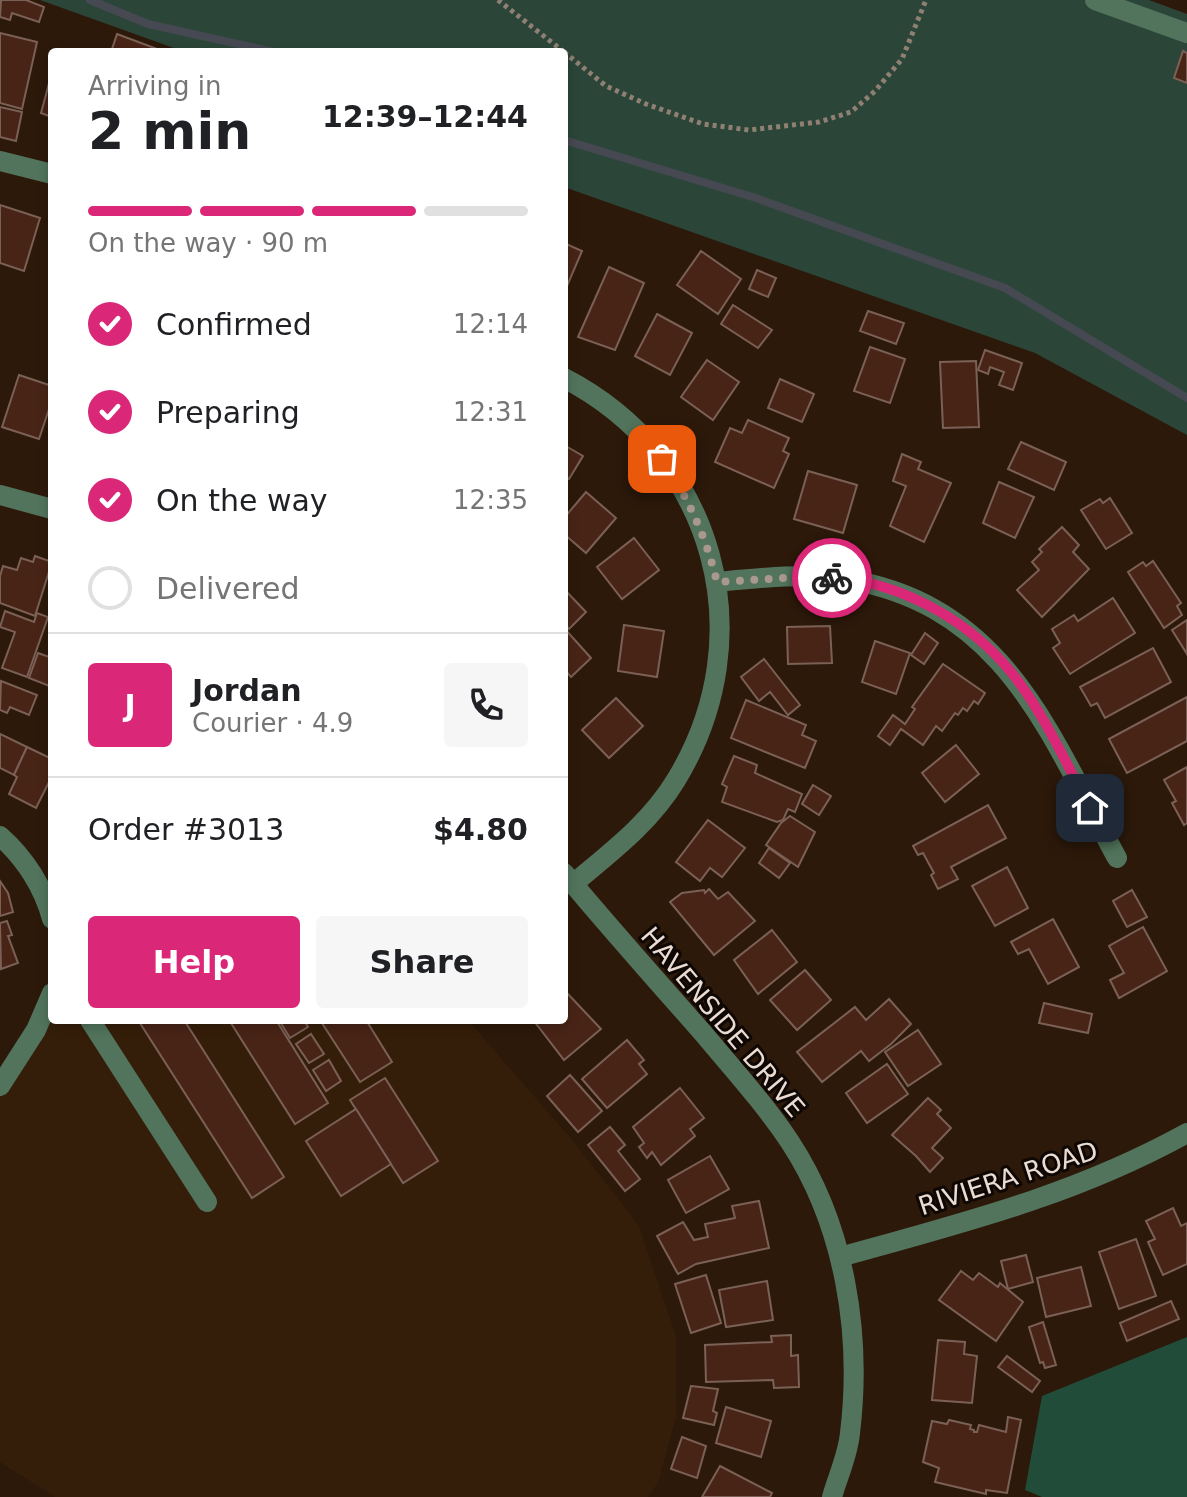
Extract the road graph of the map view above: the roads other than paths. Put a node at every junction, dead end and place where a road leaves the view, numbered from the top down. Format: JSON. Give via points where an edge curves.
{"nodes":[{"id":1,"x":1095,"y":0,"type":"edge"},
{"id":2,"x":1187,"y":33,"type":"edge"},
{"id":3,"x":0,"y":161,"type":"edge"},
{"id":4,"x":48,"y":173,"type":"edge"},
{"id":5,"x":568,"y":381,"type":"edge"},
{"id":6,"x":0,"y":495,"type":"edge"},
{"id":7,"x":48,"y":508,"type":"edge"},
{"id":8,"x":717,"y":582,"type":"junction"},
{"id":9,"x":0,"y":836,"type":"edge"},
{"id":10,"x":1117,"y":858,"type":"dead end"},
{"id":11,"x":569,"y":878,"type":"edge"},
{"id":12,"x":48,"y":909,"type":"edge"},
{"id":13,"x":48,"y":1003,"type":"edge"},
{"id":14,"x":93,"y":1024,"type":"edge"},
{"id":15,"x":0,"y":1086,"type":"edge"},
{"id":16,"x":1187,"y":1133,"type":"edge"},
{"id":17,"x":207,"y":1202,"type":"dead end"},
{"id":18,"x":840,"y":1257,"type":"junction"},
{"id":19,"x":832,"y":1497,"type":"edge"}],
"edges":[{"from":1,"to":2,"type":"street"},
{"from":3,"to":4,"type":"street"},
{"from":5,"to":8,"type":"street","via":[[635,429],[662,459],[686,495],[707,542]]},
{"from":6,"to":7,"type":"street"},
{"from":8,"to":10,"type":"street","via":[[844,579],[926,604],[968,631],[1005,665],[1036,708]]},
{"from":8,"to":11,"type":"street","via":[[720,638],[710,703],[677,779],[639,828]]},
{"from":9,"to":12,"type":"street","via":[[35,878]]},
{"from":11,"to":18,"type":"street","name":"HAVENSIDE DRIVE","via":[[791,1144],[824,1207]]},
{"from":13,"to":15,"type":"street"},
{"from":14,"to":17,"type":"street"},
{"from":16,"to":18,"type":"street","name":"RIVIERA ROAD","via":[[1081,1185]]},
{"from":18,"to":19,"type":"street","name":"HAVENSIDE DRIVE","via":[[852,1351],[851,1420]]}]}
